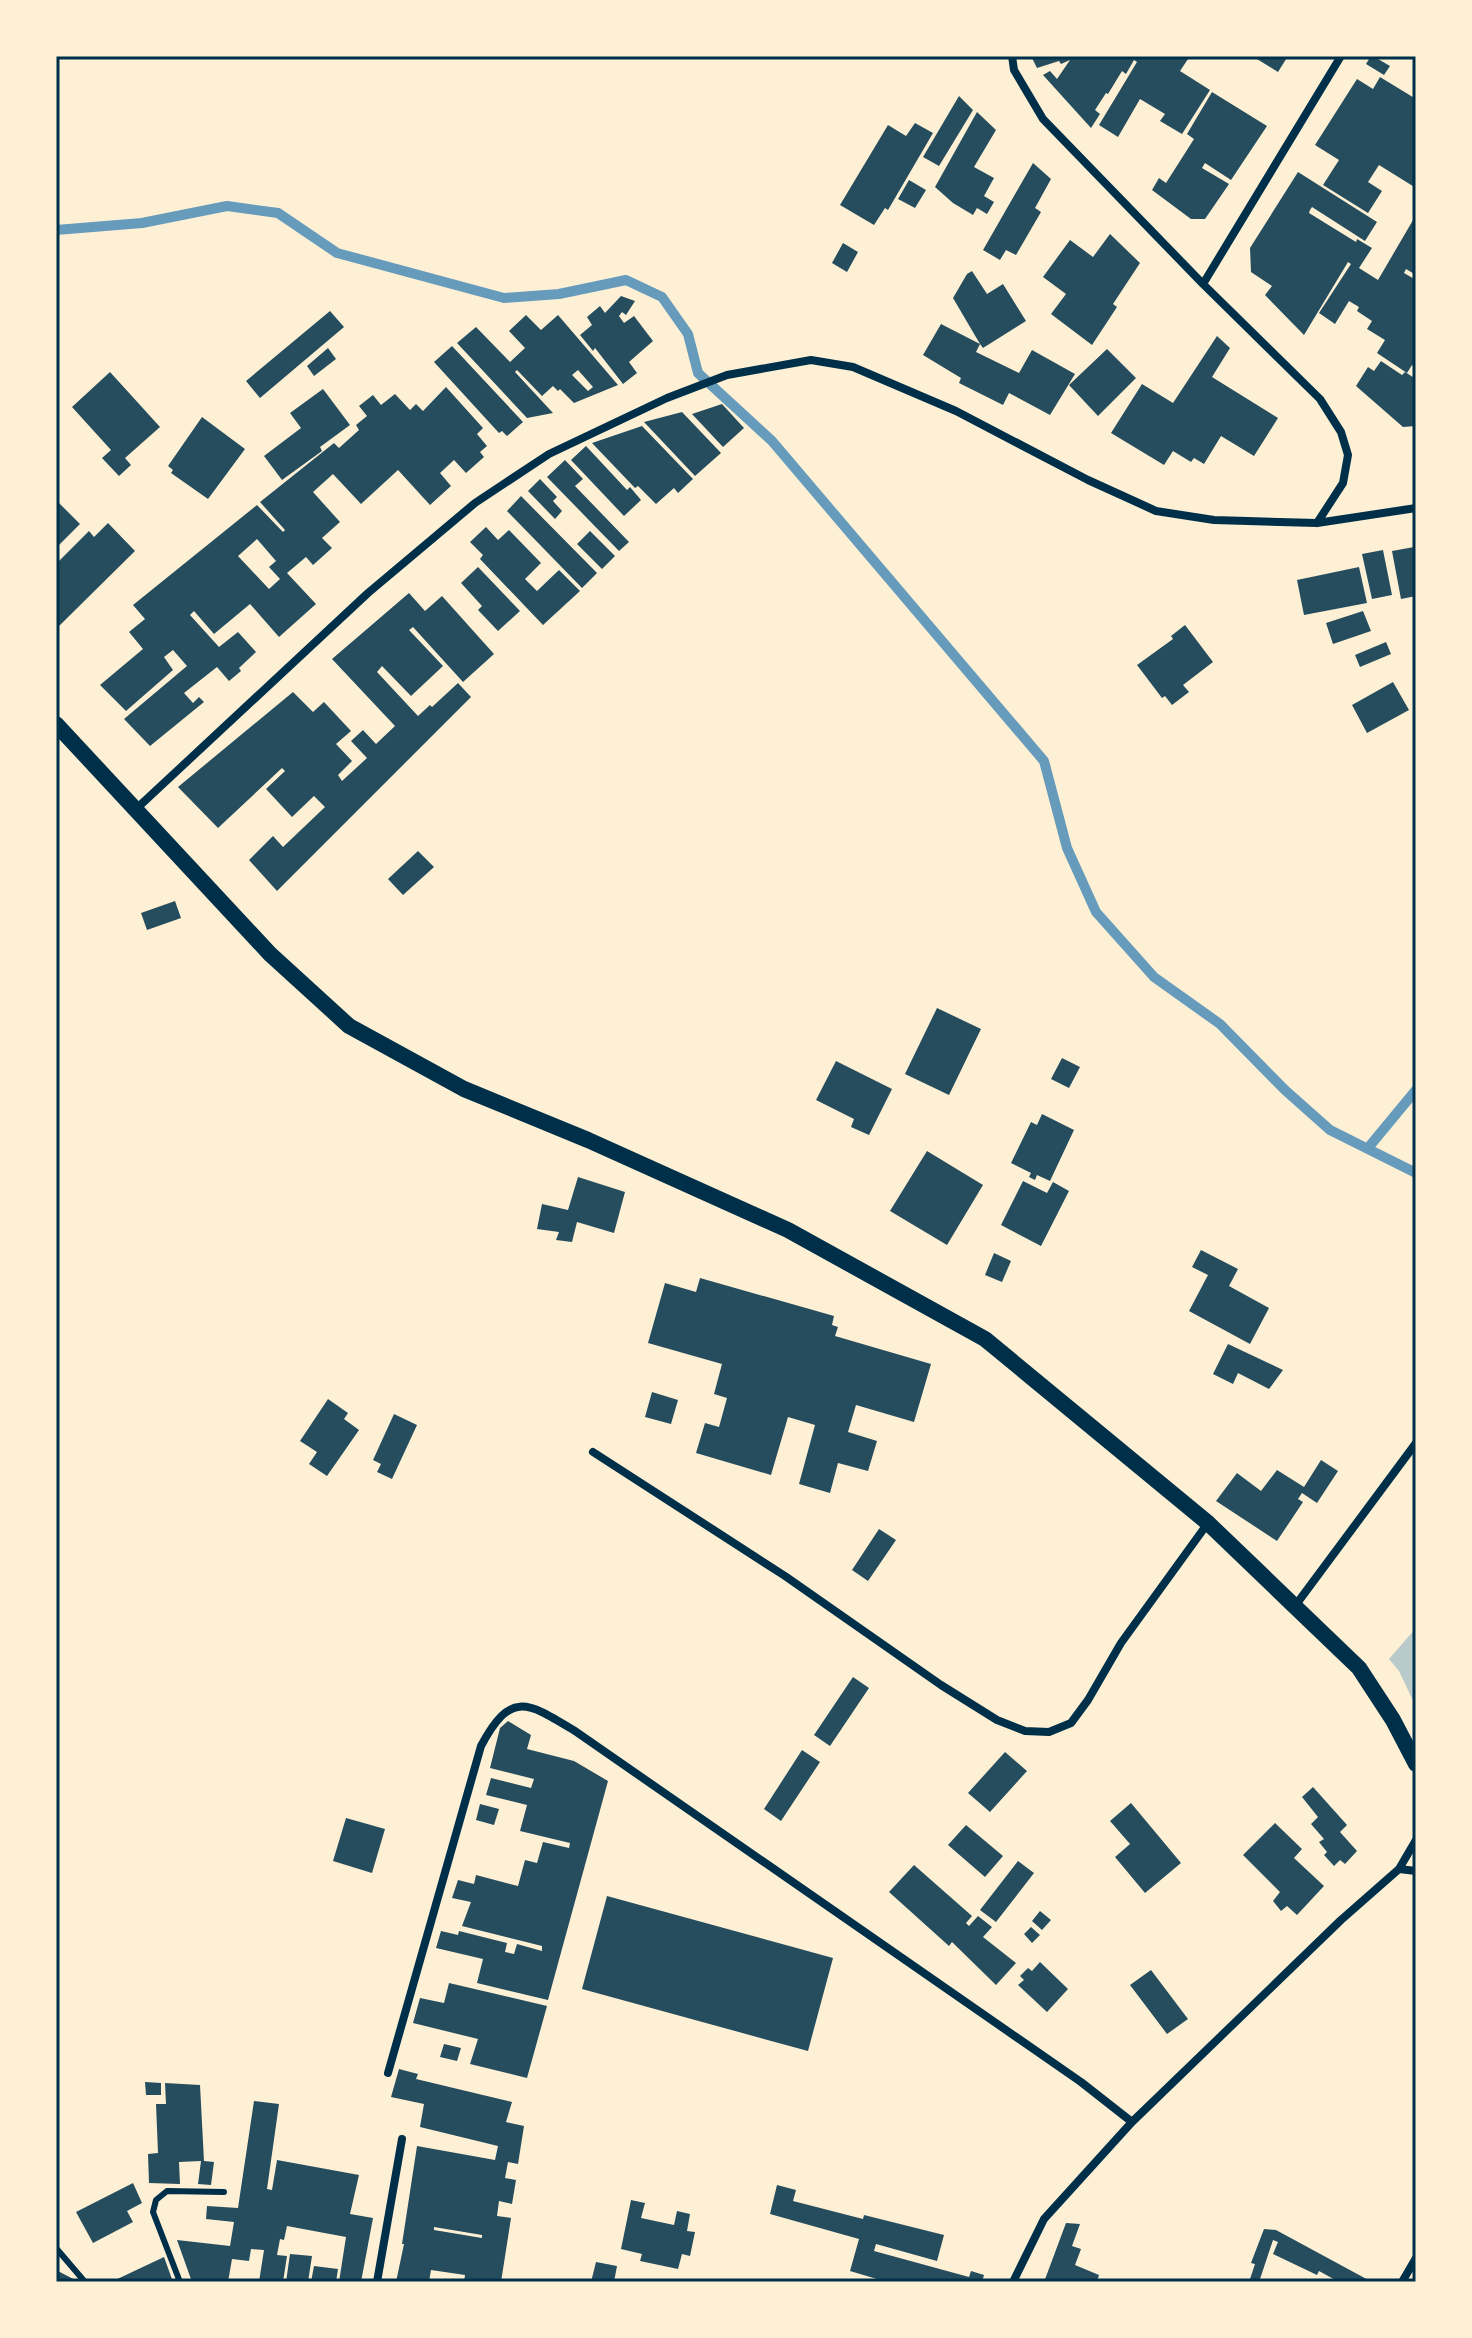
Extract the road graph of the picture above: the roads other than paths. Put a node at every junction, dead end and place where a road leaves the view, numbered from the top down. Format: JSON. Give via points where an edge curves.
{"nodes":[{"id":1,"x":1012,"y":56,"type":"edge"},
{"id":2,"x":1341,"y":56,"type":"edge"},
{"id":3,"x":1203,"y":284,"type":"junction"},
{"id":4,"x":1416,"y":508,"type":"edge"},
{"id":5,"x":1317,"y":523,"type":"junction"},
{"id":6,"x":56,"y":724,"type":"edge"},
{"id":7,"x":135,"y":810,"type":"junction"},
{"id":8,"x":1416,"y":1443,"type":"edge"},
{"id":9,"x":593,"y":1452,"type":"dead end"},
{"id":10,"x":1208,"y":1523,"type":"junction"},
{"id":11,"x":1295,"y":1606,"type":"junction"},
{"id":12,"x":1416,"y":1764,"type":"edge"},
{"id":13,"x":1416,"y":1840,"type":"edge"},
{"id":14,"x":1399,"y":1869,"type":"junction"},
{"id":15,"x":1416,"y":1871,"type":"edge"},
{"id":16,"x":388,"y":2073,"type":"dead end"},
{"id":17,"x":1132,"y":2122,"type":"junction"},
{"id":18,"x":402,"y":2139,"type":"dead end"},
{"id":19,"x":224,"y":2192,"type":"dead end"},
{"id":20,"x":56,"y":2248,"type":"edge"},
{"id":21,"x":1416,"y":2258,"type":"edge"},
{"id":22,"x":85,"y":2282,"type":"edge"},
{"id":23,"x":180,"y":2282,"type":"edge"},
{"id":24,"x":377,"y":2282,"type":"edge"},
{"id":25,"x":1013,"y":2282,"type":"edge"},
{"id":26,"x":1402,"y":2282,"type":"edge"}],
"edges":[{"from":1,"to":3,"type":"street","via":[[1014,70],[1043,119]]},
{"from":2,"to":3,"type":"street"},
{"from":3,"to":5,"type":"street","via":[[1320,399],[1341,432],[1348,455],[1343,483]]},
{"from":4,"to":5,"type":"street"},
{"from":5,"to":7,"type":"street","via":[[1214,520],[1156,511],[956,411],[853,367],[811,360],[727,375],[549,454],[475,503],[368,593]]},
{"from":6,"to":7,"type":"main road"},
{"from":7,"to":10,"type":"main road","via":[[270,954],[349,1026],[464,1089],[788,1230],[985,1339]]},
{"from":8,"to":11,"type":"street"},
{"from":9,"to":10,"type":"street","via":[[941,1685],[1025,1731],[1049,1732],[1071,1723]]},
{"from":10,"to":11,"type":"main road"},
{"from":11,"to":12,"type":"main road","via":[[1359,1668]]},
{"from":13,"to":14,"type":"street"},
{"from":14,"to":15,"type":"street"},
{"from":14,"to":17,"type":"street"},
{"from":16,"to":17,"type":"street","via":[[481,1746],[494,1721],[519,1706],[541,1710],[575,1731]]},
{"from":17,"to":25,"type":"street","via":[[1044,2219]]},
{"from":18,"to":24,"type":"street"},
{"from":19,"to":23,"type":"lane","via":[[167,2191],[156,2200],[153,2212]]},
{"from":20,"to":22,"type":"lane"},
{"from":21,"to":26,"type":"street"}]}
